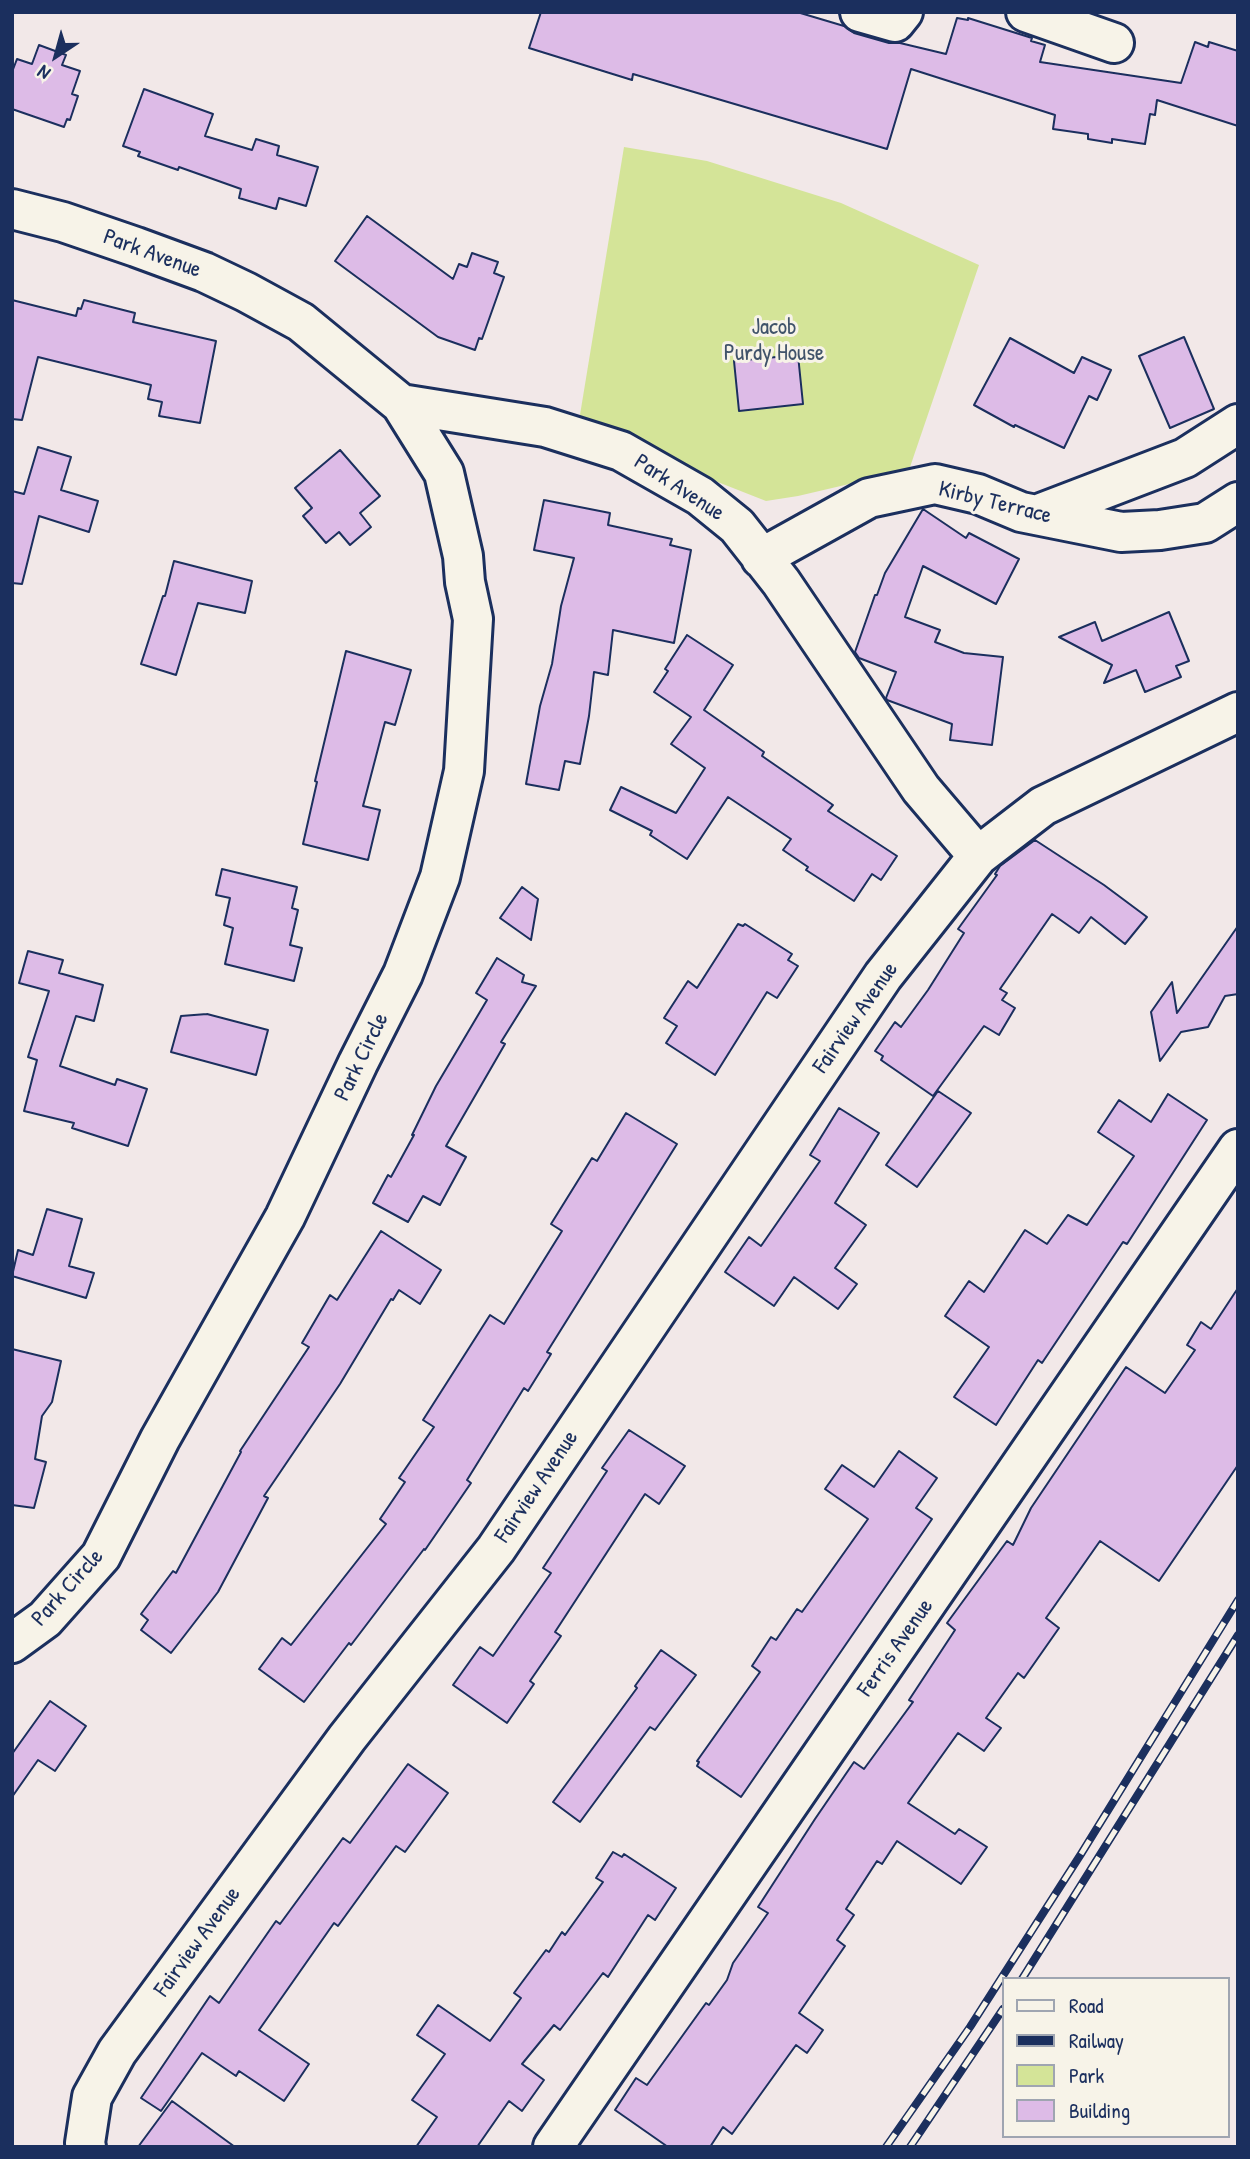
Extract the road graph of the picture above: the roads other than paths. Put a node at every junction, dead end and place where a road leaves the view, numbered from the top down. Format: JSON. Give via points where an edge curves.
{"nodes":[{"id":1,"x":860,"y":12,"type":"edge"},
{"id":2,"x":903,"y":12,"type":"edge"},
{"id":3,"x":1026,"y":12,"type":"edge"},
{"id":4,"x":1114,"y":43,"type":"dead end"},
{"id":5,"x":12,"y":209,"type":"edge"},
{"id":6,"x":401,"y":404,"type":"junction"},
{"id":7,"x":1238,"y":424,"type":"edge"},
{"id":8,"x":1238,"y":502,"type":"edge"},
{"id":9,"x":1036,"y":515,"type":"junction"},
{"id":10,"x":761,"y":558,"type":"junction"},
{"id":11,"x":1238,"y":712,"type":"edge"},
{"id":12,"x":978,"y":856,"type":"junction"},
{"id":13,"x":1238,"y":1149,"type":"edge"},
{"id":14,"x":12,"y":1643,"type":"edge"},
{"id":15,"x":88,"y":2129,"type":"edge"},
{"id":16,"x":553,"y":2147,"type":"edge"}],
"edges":[{"from":1,"to":2,"type":"street","via":[[895,22]]},
{"from":3,"to":4,"type":"street"},
{"from":5,"to":6,"type":"street","name":"Park Avenue","via":[[147,251],[246,292],[301,322]]},
{"from":6,"to":10,"type":"street","name":"Park Avenue","via":[[545,427],[621,450],[700,496],[737,526]]},
{"from":6,"to":14,"type":"street","name":"Park Circle","via":[[444,473],[473,620],[464,771],[440,877],[403,974],[285,1217],[160,1439],[101,1556],[45,1619]]},
{"from":7,"to":9,"type":"street","via":[[1185,457]]},
{"from":8,"to":9,"type":"street","name":"Kirby Terrace","via":[[1205,523],[1160,530],[1121,532]]},
{"from":9,"to":10,"type":"street","name":"Kirby Terrace","via":[[935,484],[869,498]]},
{"from":10,"to":12,"type":"street","name":"Park Avenue","via":[[921,789]]},
{"from":11,"to":12,"type":"street","via":[[1043,806]]},
{"from":12,"to":15,"type":"street","name":"Fairview Avenue","via":[[883,976],[496,1549],[347,1738],[117,2052],[92,2097]]},
{"from":13,"to":16,"type":"street","name":"Ferris Avenue"}]}
